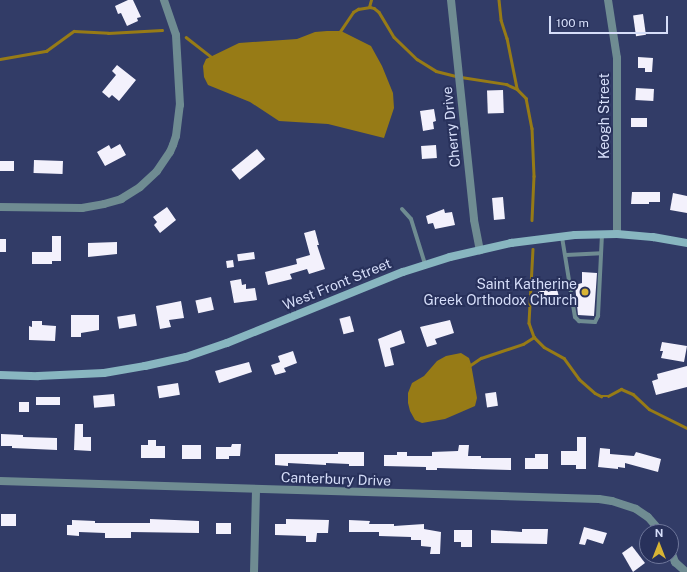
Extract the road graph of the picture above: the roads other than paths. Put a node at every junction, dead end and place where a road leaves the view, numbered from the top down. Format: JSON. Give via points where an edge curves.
{"nodes":[{"id":1,"x":164,"y":0,"type":"edge"},
{"id":2,"x":451,"y":0,"type":"edge"},
{"id":3,"x":608,"y":0,"type":"edge"},
{"id":4,"x":0,"y":207,"type":"edge"},
{"id":5,"x":402,"y":209,"type":"dead end"},
{"id":6,"x":602,"y":234,"type":"junction"},
{"id":7,"x":617,"y":234,"type":"junction"},
{"id":8,"x":562,"y":237,"type":"junction"},
{"id":9,"x":687,"y":243,"type":"edge"},
{"id":10,"x":480,"y":250,"type":"junction"},
{"id":11,"x":602,"y":253,"type":"junction"},
{"id":12,"x":566,"y":255,"type":"junction"},
{"id":13,"x":425,"y":264,"type":"junction"},
{"id":14,"x":0,"y":375,"type":"edge"},
{"id":15,"x":0,"y":481,"type":"edge"},
{"id":16,"x":256,"y":490,"type":"junction"},
{"id":17,"x":654,"y":524,"type":"edge"},
{"id":18,"x":677,"y":564,"type":"edge"},
{"id":19,"x":254,"y":572,"type":"edge"},
{"id":20,"x":686,"y":572,"type":"edge"}],
"edges":[{"from":1,"to":4,"type":"street","via":[[176,36],[180,105],[176,136],[170,152],[157,171],[140,187],[121,199],[104,204],[82,208]]},
{"from":2,"to":10,"type":"street","name":"Cherry Drive","via":[[474,220]]},
{"from":3,"to":7,"type":"street","name":"Keogh Street","via":[[617,58]]},
{"from":5,"to":13,"type":"lane","via":[[410,219]]},
{"from":6,"to":7,"type":"street","name":"West Front Street"},
{"from":6,"to":8,"type":"street","name":"West Front Street"},
{"from":6,"to":11,"type":"lane"},
{"from":7,"to":9,"type":"street","name":"West Front Street","via":[[652,236]]},
{"from":8,"to":10,"type":"street","name":"West Front Street","via":[[510,243]]},
{"from":8,"to":12,"type":"lane"},
{"from":10,"to":13,"type":"street","name":"West Front Street"},
{"from":11,"to":12,"type":"lane"},
{"from":11,"to":12,"type":"lane","via":[[597,321],[582,322],[576,320]]},
{"from":13,"to":14,"type":"street","name":"West Front Street","via":[[227,343],[186,356],[104,373]]},
{"from":15,"to":16,"type":"street","name":"Canterbury Drive"},
{"from":16,"to":17,"type":"street","name":"Canterbury Drive","via":[[599,499],[636,509]]},
{"from":16,"to":19,"type":"street"},
{"from":18,"to":20,"type":"street"}]}
